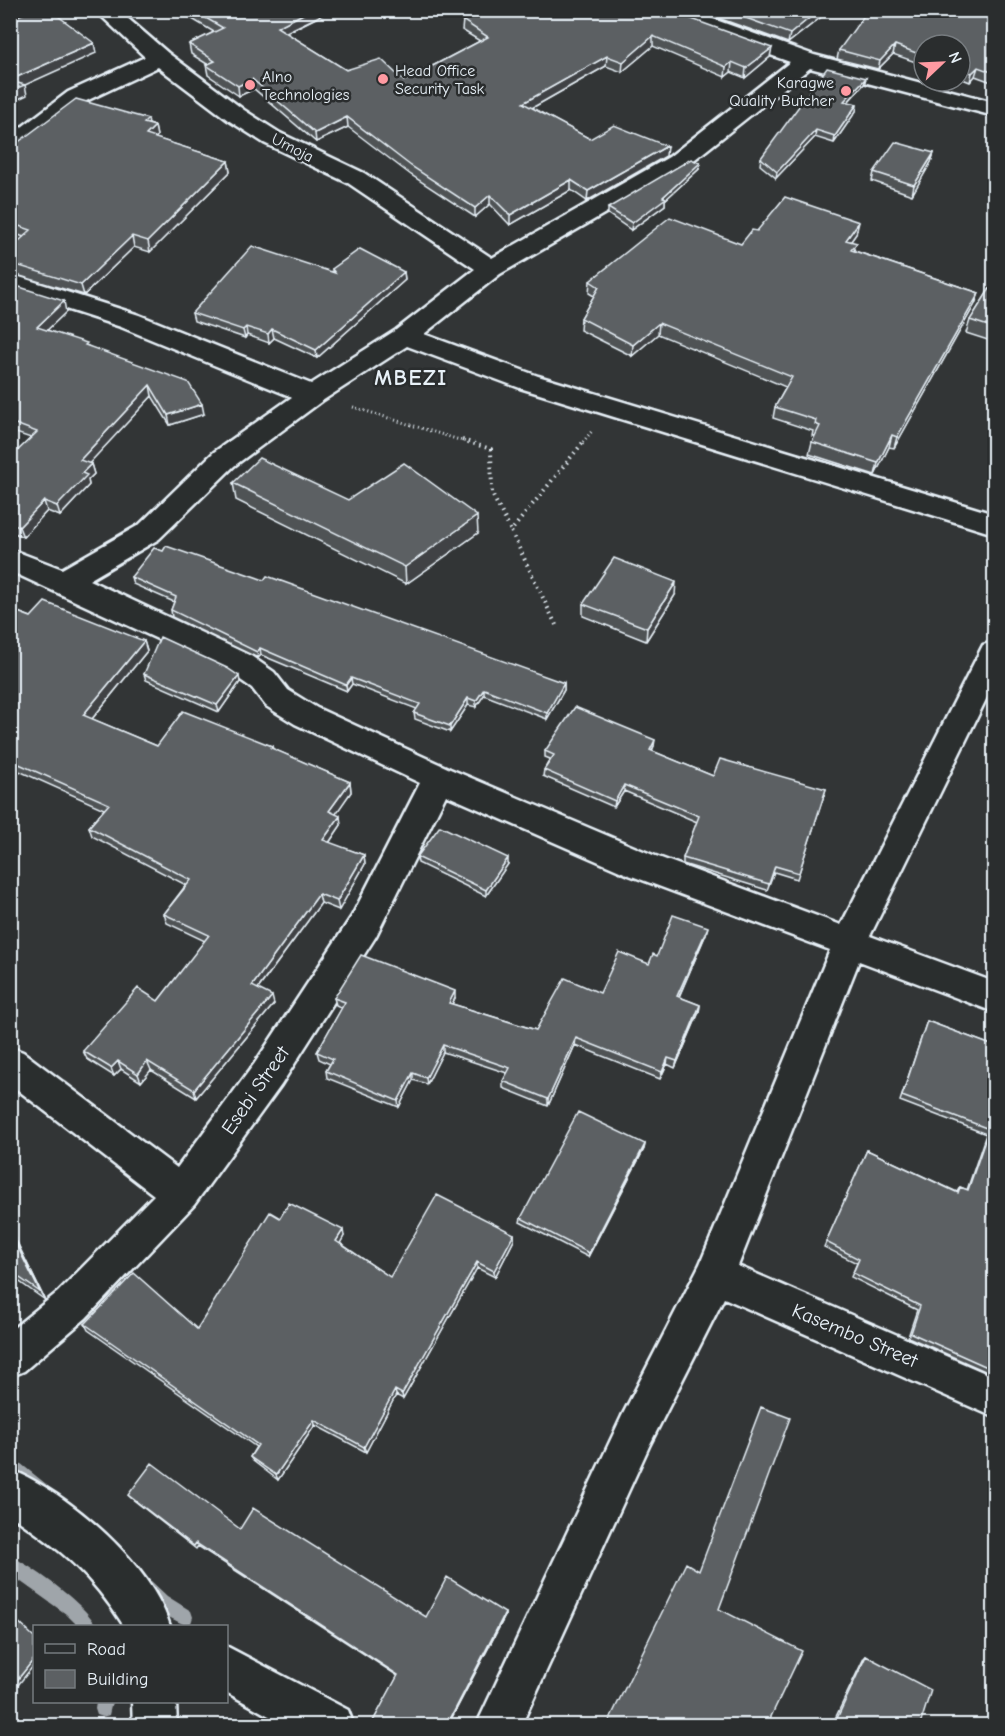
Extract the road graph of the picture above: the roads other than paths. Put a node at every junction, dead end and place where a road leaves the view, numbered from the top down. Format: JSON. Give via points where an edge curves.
{"nodes":[{"id":1,"x":105,"y":10,"type":"edge"},
{"id":2,"x":666,"y":10,"type":"edge"},
{"id":3,"x":160,"y":58,"type":"junction"},
{"id":4,"x":806,"y":60,"type":"junction"},
{"id":5,"x":994,"y":109,"type":"edge"},
{"id":6,"x":10,"y":147,"type":"edge"},
{"id":7,"x":491,"y":270,"type":"junction"},
{"id":8,"x":10,"y":282,"type":"edge"},
{"id":9,"x":405,"y":336,"type":"junction"},
{"id":10,"x":313,"y":395,"type":"junction"},
{"id":11,"x":994,"y":524,"type":"edge"},
{"id":12,"x":10,"y":559,"type":"edge"},
{"id":13,"x":64,"y":581,"type":"junction"},
{"id":14,"x":994,"y":653,"type":"edge"},
{"id":15,"x":439,"y":778,"type":"junction"},
{"id":16,"x":850,"y":942,"type":"junction"},
{"id":17,"x":994,"y":997,"type":"edge"},
{"id":18,"x":10,"y":1063,"type":"edge"},
{"id":19,"x":181,"y":1194,"type":"junction"},
{"id":20,"x":715,"y":1275,"type":"junction"},
{"id":21,"x":10,"y":1358,"type":"edge"},
{"id":22,"x":994,"y":1397,"type":"edge"},
{"id":23,"x":10,"y":1490,"type":"edge"},
{"id":24,"x":149,"y":1625,"type":"edge"},
{"id":25,"x":228,"y":1669,"type":"edge"},
{"id":26,"x":154,"y":1703,"type":"edge"},
{"id":27,"x":155,"y":1725,"type":"edge"},
{"id":28,"x":332,"y":1725,"type":"edge"},
{"id":29,"x":498,"y":1725,"type":"edge"}],
"edges":[{"from":1,"to":3,"type":"street","name":"Umoja"},
{"from":2,"to":4,"type":"street"},
{"from":3,"to":6,"type":"street","via":[[76,97]]},
{"from":3,"to":7,"type":"street","name":"Umoja","via":[[236,115],[272,138],[356,178]]},
{"from":4,"to":5,"type":"street"},
{"from":4,"to":7,"type":"street","via":[[677,162]]},
{"from":7,"to":9,"type":"street"},
{"from":8,"to":10,"type":"street","via":[[130,321]]},
{"from":9,"to":10,"type":"street"},
{"from":9,"to":11,"type":"street","via":[[529,382]]},
{"from":10,"to":13,"type":"street","via":[[224,459],[149,532]]},
{"from":12,"to":13,"type":"street"},
{"from":13,"to":15,"type":"street","via":[[240,664],[263,680],[278,698],[306,716]]},
{"from":14,"to":16,"type":"street"},
{"from":15,"to":16,"type":"street","via":[[641,865]]},
{"from":15,"to":19,"type":"street","name":"Esebi Street","via":[[364,926],[268,1074]]},
{"from":16,"to":17,"type":"street"},
{"from":16,"to":20,"type":"street"},
{"from":18,"to":19,"type":"street"},
{"from":19,"to":21,"type":"street","name":"Esebi Street","via":[[72,1305]]},
{"from":20,"to":22,"type":"street","name":"Kasembo Street"},
{"from":20,"to":29,"type":"street","via":[[636,1430]]},
{"from":23,"to":24,"type":"street","via":[[72,1531],[119,1579]]},
{"from":25,"to":28,"type":"street"},
{"from":26,"to":27,"type":"street"}]}
